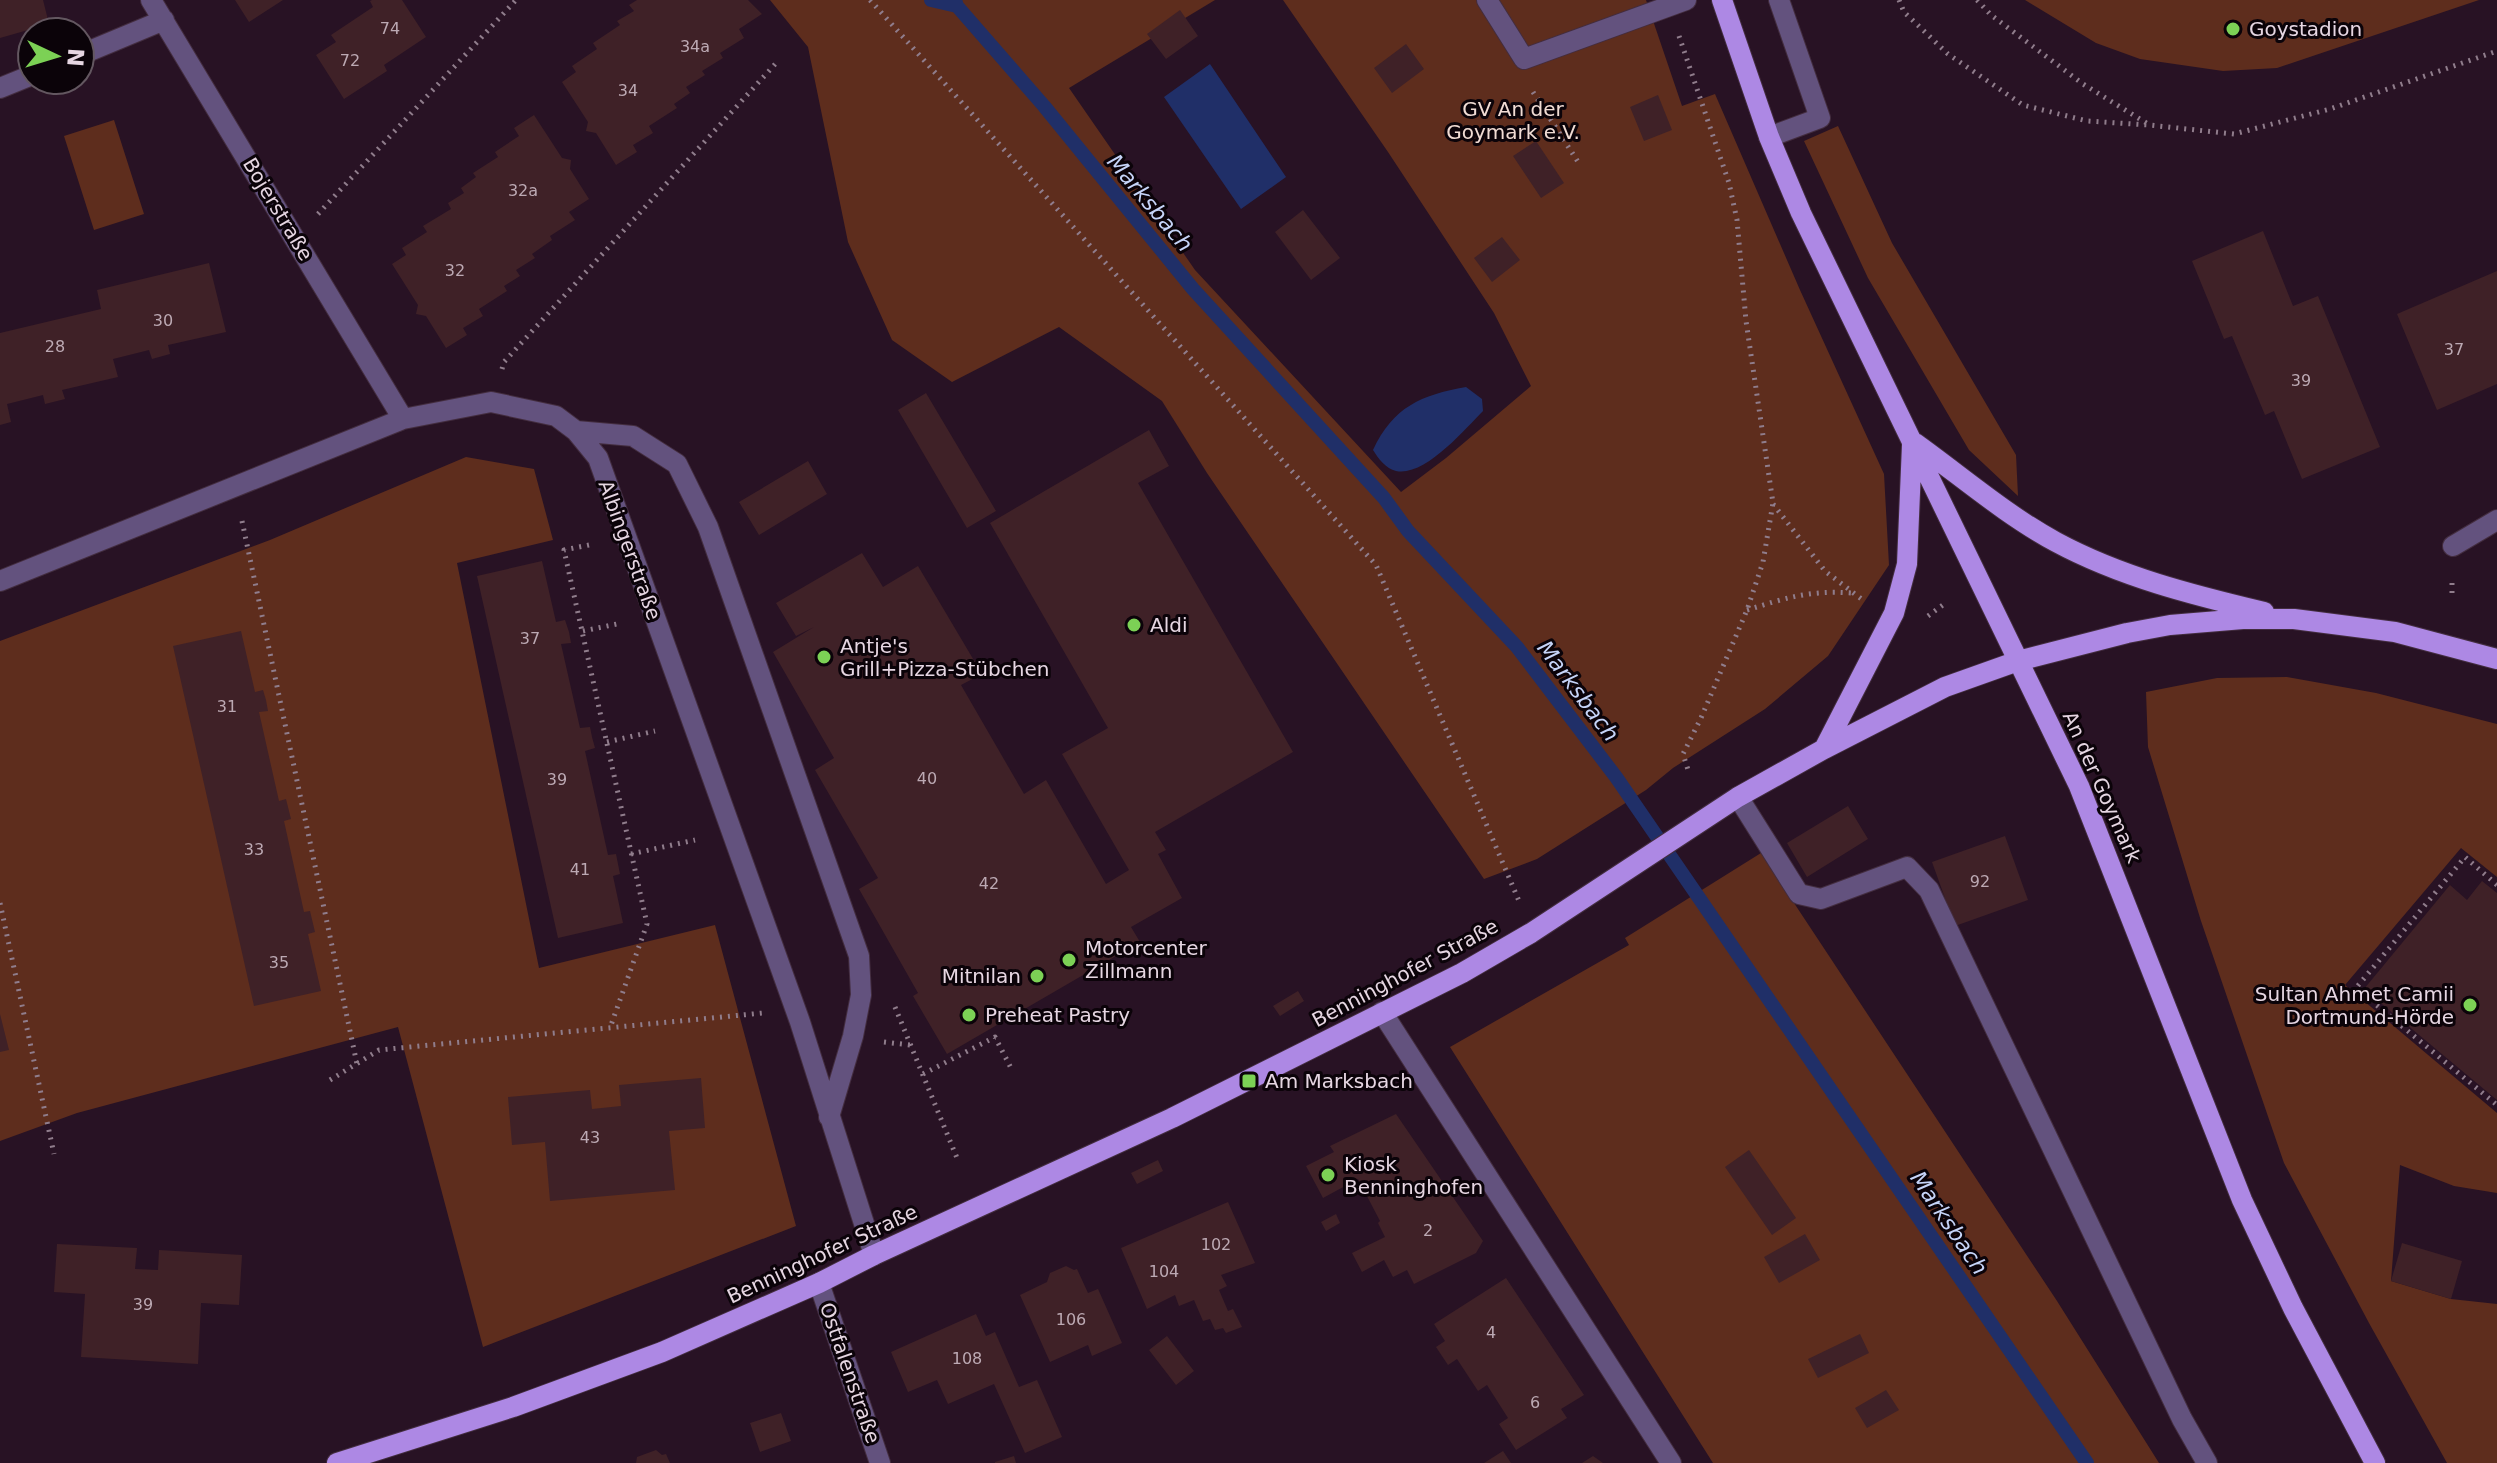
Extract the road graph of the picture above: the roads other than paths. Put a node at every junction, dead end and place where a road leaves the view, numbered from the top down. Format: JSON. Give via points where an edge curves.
{"nodes":[{"id":1,"x":151,"y":0,"type":"edge"},
{"id":2,"x":1487,"y":0,"type":"edge"},
{"id":3,"x":1722,"y":0,"type":"edge"},
{"id":4,"x":1779,"y":0,"type":"edge"},
{"id":5,"x":1678,"y":3,"type":"edge"},
{"id":6,"x":164,"y":20,"type":"junction"},
{"id":7,"x":96,"y":48,"type":"edge"},
{"id":8,"x":1769,"y":137,"type":"junction"},
{"id":9,"x":403,"y":419,"type":"junction"},
{"id":10,"x":576,"y":431,"type":"junction"},
{"id":11,"x":1912,"y":441,"type":"junction"},
{"id":12,"x":2497,"y":520,"type":"edge"},
{"id":13,"x":2453,"y":546,"type":"dead end"},
{"id":14,"x":0,"y":581,"type":"edge"},
{"id":15,"x":2294,"y":619,"type":"junction"},
{"id":16,"x":2497,"y":659,"type":"edge"},
{"id":17,"x":2018,"y":661,"type":"junction"},
{"id":18,"x":1824,"y":749,"type":"junction"},
{"id":19,"x":1738,"y":797,"type":"junction"},
{"id":20,"x":1382,"y":1012,"type":"junction"},
{"id":21,"x":829,"y":1117,"type":"junction"},
{"id":22,"x":874,"y":1255,"type":"junction"},
{"id":23,"x":819,"y":1283,"type":"junction"},
{"id":24,"x":337,"y":1463,"type":"edge"},
{"id":25,"x":880,"y":1463,"type":"edge"},
{"id":26,"x":1671,"y":1463,"type":"edge"},
{"id":27,"x":2207,"y":1463,"type":"edge"},
{"id":28,"x":2375,"y":1463,"type":"edge"}],
"edges":[{"from":1,"to":6,"type":"street","name":"Bojerstraße"},
{"from":2,"to":5,"type":"street","via":[[1524,59]]},
{"from":3,"to":8,"type":"main road","name":"An der Goymark"},
{"from":4,"to":8,"type":"street","via":[[1820,118]]},
{"from":6,"to":7,"type":"street"},
{"from":6,"to":9,"type":"street","name":"Bojerstraße"},
{"from":8,"to":11,"type":"main road","name":"An der Goymark"},
{"from":9,"to":10,"type":"street","name":"Albingerstraße","via":[[491,402],[556,416]]},
{"from":9,"to":14,"type":"street","name":"Albingerstraße"},
{"from":10,"to":21,"type":"street","name":"Albingerstraße","via":[[598,458],[800,1022]]},
{"from":10,"to":21,"type":"street","via":[[633,436],[677,464],[708,527],[859,956],[856,1023]]},
{"from":11,"to":15,"type":"main road","via":[[2008,512],[2095,560],[2182,592]]},
{"from":11,"to":17,"type":"main road","name":"An der Goymark"},
{"from":11,"to":18,"type":"main road","via":[[1907,564],[1894,613]]},
{"from":12,"to":13,"type":"street"},
{"from":15,"to":16,"type":"main road","name":"Benninghofer Straße","via":[[2395,632]]},
{"from":15,"to":17,"type":"main road","name":"Benninghofer Straße","via":[[2170,625]]},
{"from":17,"to":18,"type":"main road","name":"Benninghofer Straße","via":[[1945,687]]},
{"from":17,"to":28,"type":"main road","name":"An der Goymark","via":[[2089,809],[2242,1200]]},
{"from":18,"to":19,"type":"main road","name":"Benninghofer Straße"},
{"from":19,"to":20,"type":"main road","name":"Benninghofer Straße","via":[[1531,933]]},
{"from":19,"to":27,"type":"street","via":[[1799,894],[1821,899],[1907,867],[1929,890]]},
{"from":20,"to":22,"type":"main road","name":"Benninghofer Straße","via":[[1172,1118]]},
{"from":20,"to":26,"type":"street"},
{"from":21,"to":22,"type":"street","name":"Albingerstraße"},
{"from":22,"to":23,"type":"main road","name":"Benninghofer Straße"},
{"from":23,"to":24,"type":"main road","name":"Benninghofer Straße","via":[[648,1358]]},
{"from":23,"to":25,"type":"street","name":"Ostfalenstraße"}]}
